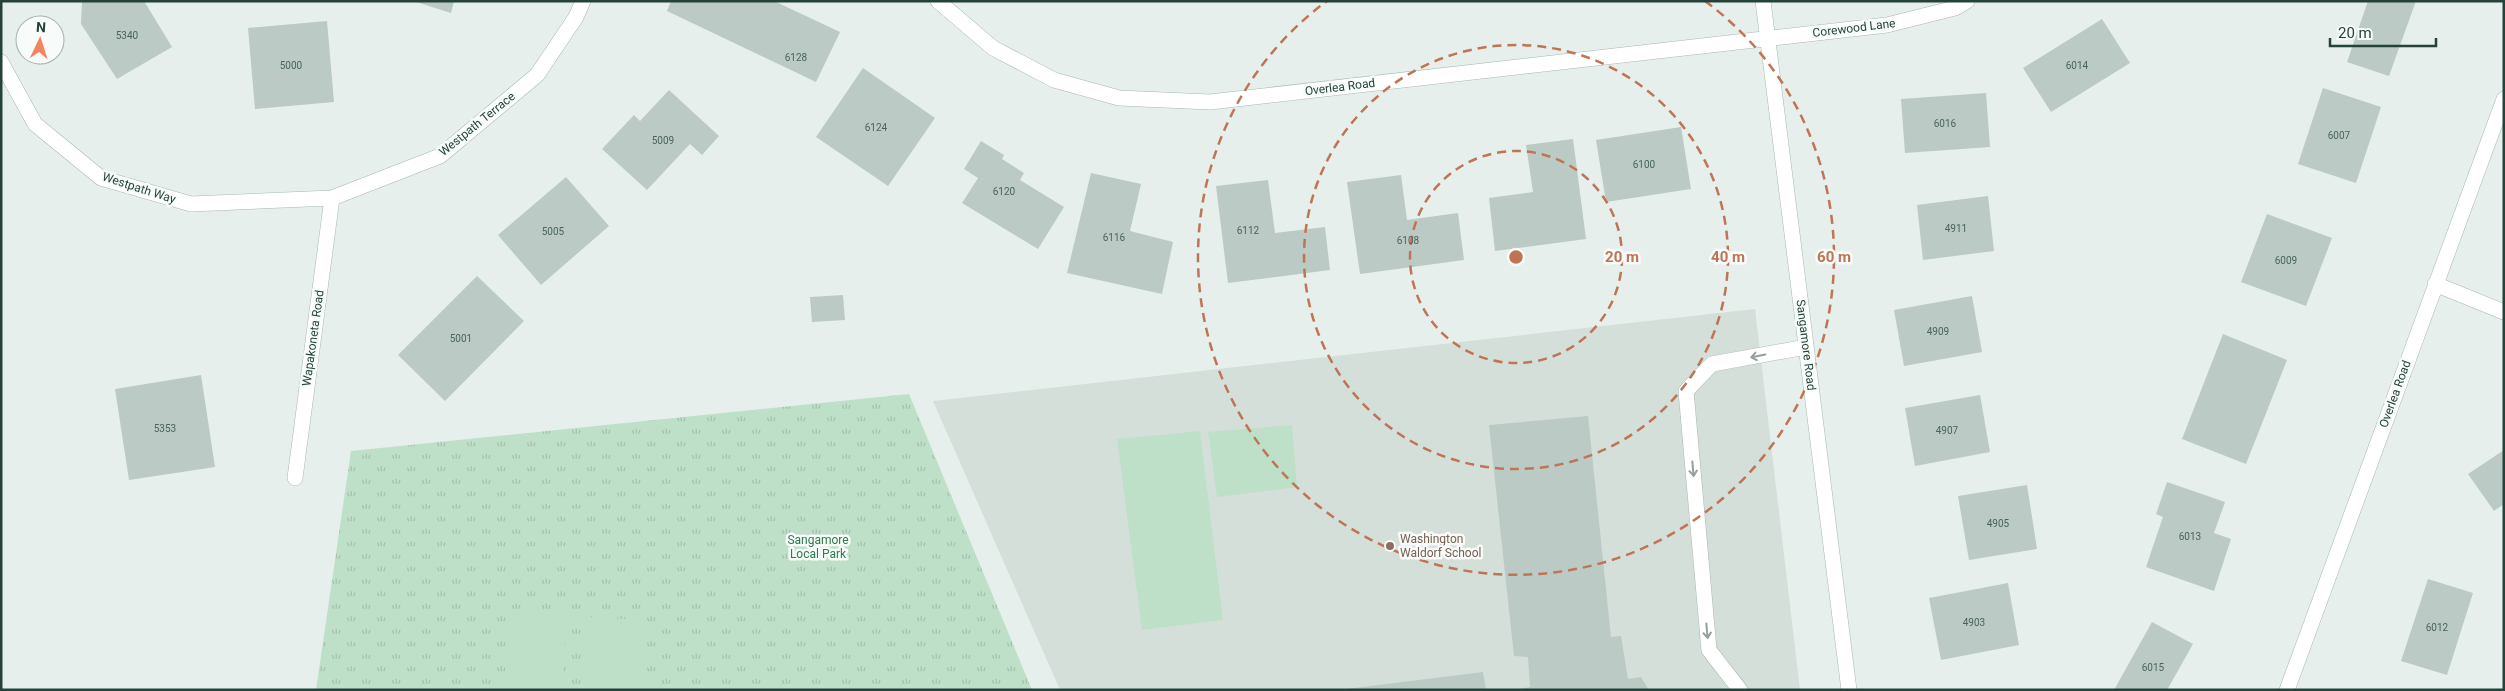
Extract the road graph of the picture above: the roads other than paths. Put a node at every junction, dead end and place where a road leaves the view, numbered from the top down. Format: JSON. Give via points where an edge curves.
{"nodes":[{"id":1,"x":583,"y":1,"type":"edge"},
{"id":2,"x":938,"y":1,"type":"edge"},
{"id":3,"x":1763,"y":1,"type":"edge"},
{"id":4,"x":1967,"y":1,"type":"edge"},
{"id":5,"x":1767,"y":38,"type":"junction"},
{"id":6,"x":1,"y":62,"type":"edge"},
{"id":7,"x":2504,"y":99,"type":"edge"},
{"id":8,"x":332,"y":198,"type":"junction"},
{"id":9,"x":2436,"y":284,"type":"junction"},
{"id":10,"x":2504,"y":312,"type":"edge"},
{"id":11,"x":1806,"y":347,"type":"junction"},
{"id":12,"x":295,"y":478,"type":"dead end"},
{"id":13,"x":1740,"y":690,"type":"edge"},
{"id":14,"x":1849,"y":690,"type":"edge"},
{"id":15,"x":2287,"y":690,"type":"edge"}],
"edges":[{"from":1,"to":8,"type":"street","name":"Westpath Terrace","via":[[576,17],[537,75],[440,156]]},
{"from":2,"to":5,"type":"street","name":"Overlea Road","via":[[992,48],[1054,80],[1120,98],[1201,102]]},
{"from":3,"to":5,"type":"street","name":"Sangamore Road"},
{"from":4,"to":5,"type":"street","name":"Corewood Lane","via":[[1955,8],[1887,25]]},
{"from":5,"to":11,"type":"street","name":"Sangamore Road"},
{"from":6,"to":8,"type":"street","name":"Westpath Way","via":[[35,124],[101,178],[191,204]]},
{"from":7,"to":9,"type":"street","name":"Overlea Road"},
{"from":8,"to":12,"type":"street","name":"Wapakoneta Road"},
{"from":9,"to":10,"type":"street"},
{"from":9,"to":15,"type":"street","name":"Overlea Road"},
{"from":11,"to":13,"type":"street","one_way":true,"via":[[1712,364],[1686,391],[1708,650]]},
{"from":11,"to":14,"type":"street","name":"Sangamore Road"}]}
